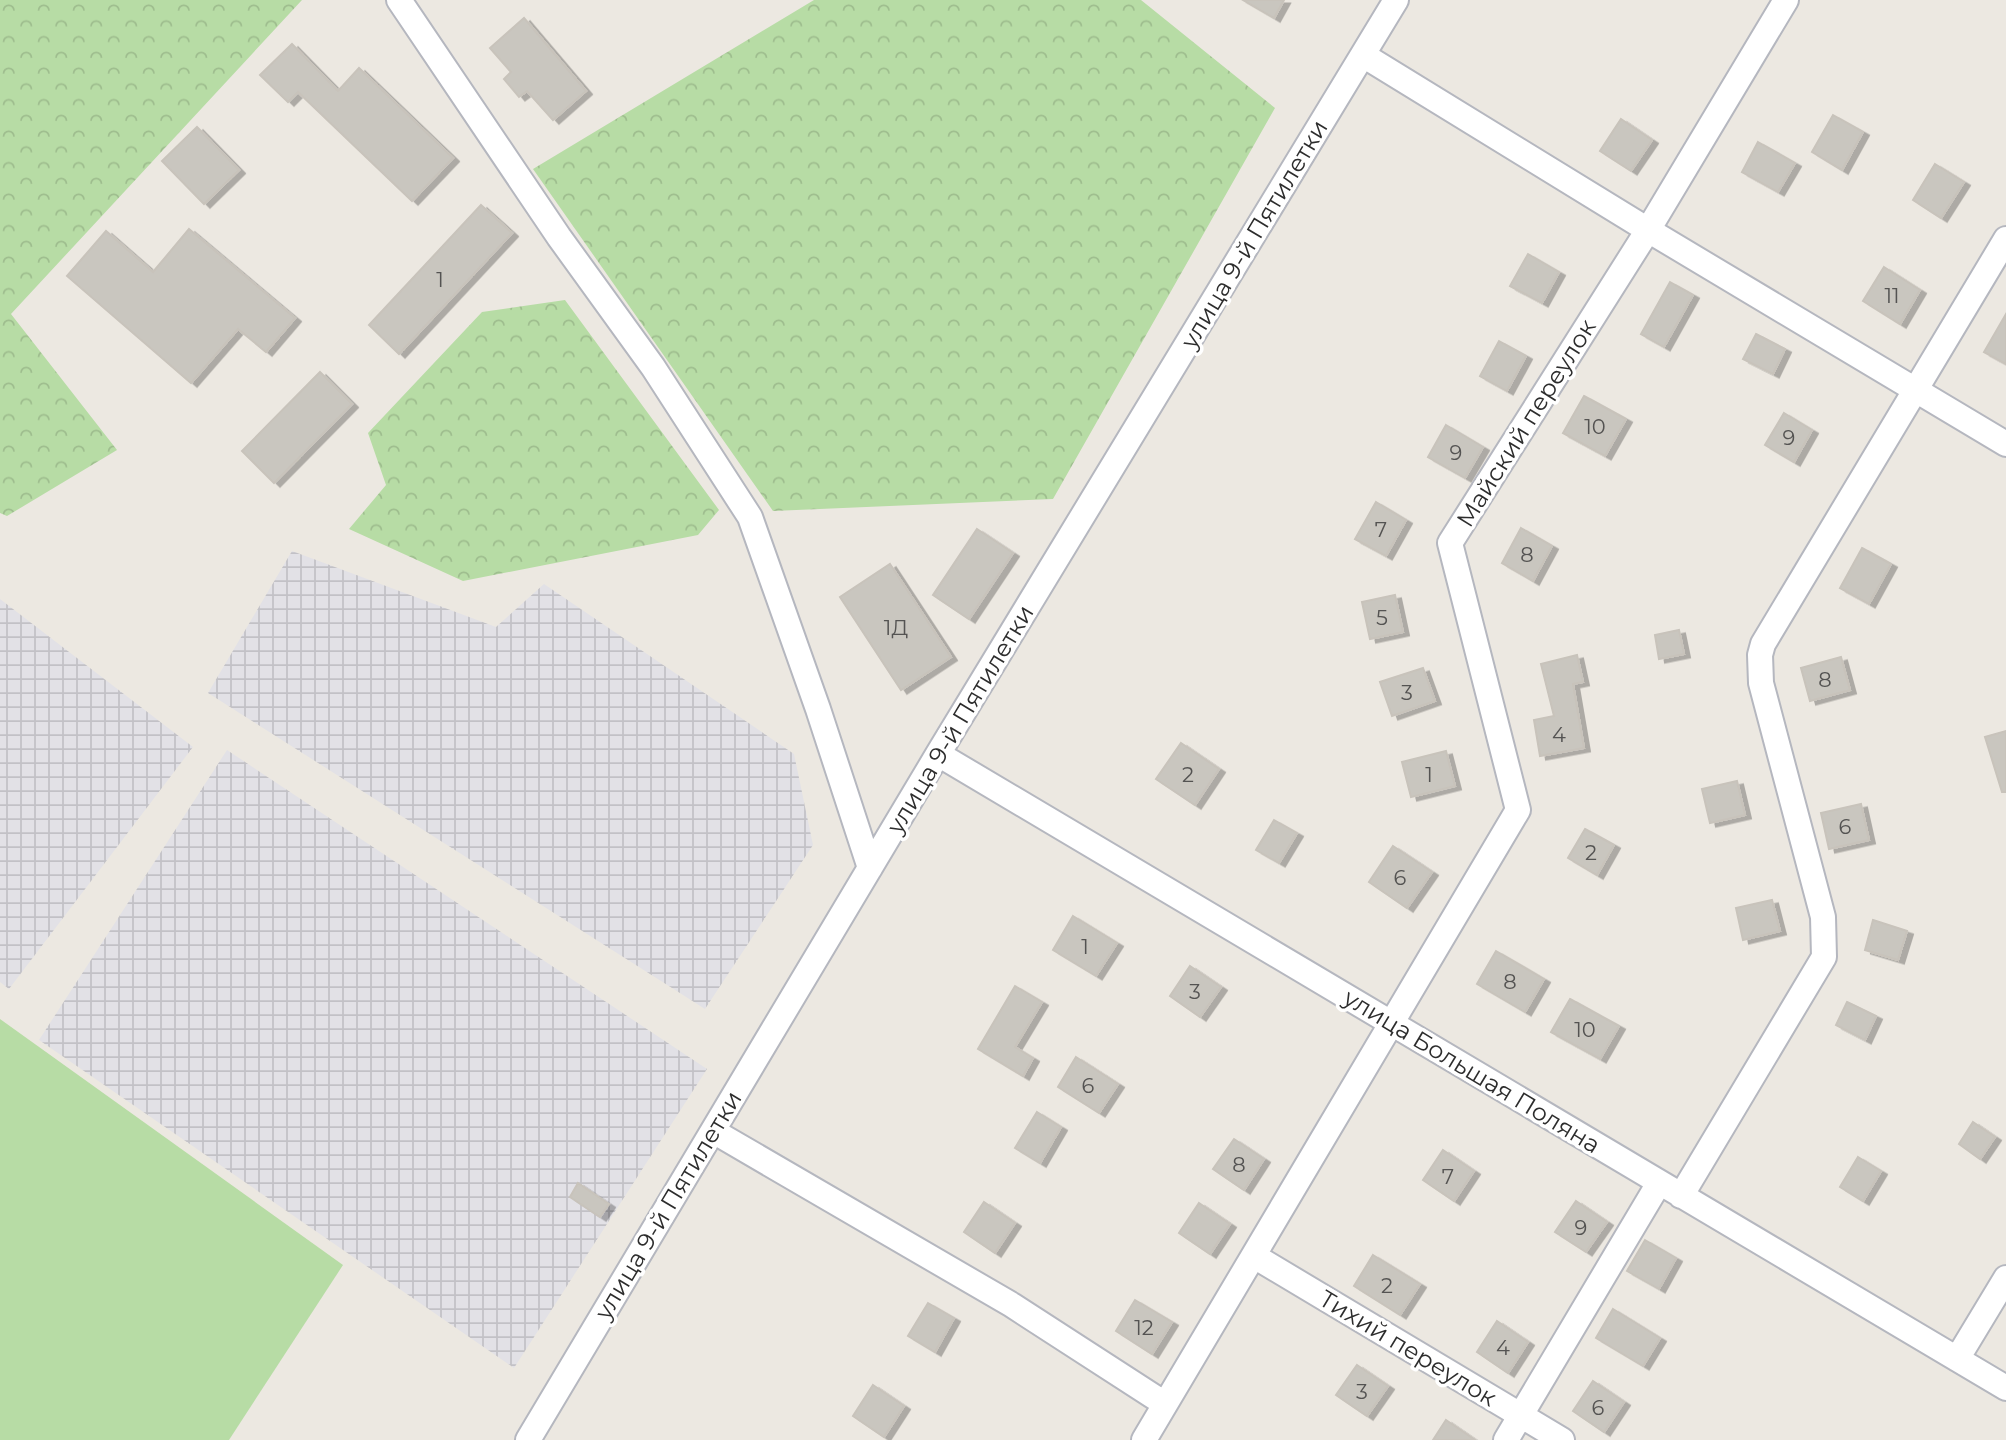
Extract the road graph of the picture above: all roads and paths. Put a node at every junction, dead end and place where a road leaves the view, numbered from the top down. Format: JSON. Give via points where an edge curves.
{"nodes":[{"id":1,"x":399,"y":0,"type":"edge"},
{"id":2,"x":1396,"y":0,"type":"edge"},
{"id":3,"x":1786,"y":0,"type":"edge"},
{"id":4,"x":1363,"y":55,"type":"junction"},
{"id":5,"x":1648,"y":230,"type":"junction"},
{"id":6,"x":2006,"y":239,"type":"edge"},
{"id":7,"x":1915,"y":390,"type":"junction"},
{"id":8,"x":2006,"y":444,"type":"edge"},
{"id":9,"x":938,"y":754,"type":"junction"},
{"id":10,"x":870,"y":868,"type":"junction"},
{"id":11,"x":1393,"y":1024,"type":"junction"},
{"id":12,"x":713,"y":1131,"type":"junction"},
{"id":13,"x":1659,"y":1183,"type":"junction"},
{"id":14,"x":1681,"y":1196,"type":"junction"},
{"id":15,"x":1254,"y":1256,"type":"junction"},
{"id":16,"x":2006,"y":1278,"type":"edge"},
{"id":17,"x":1957,"y":1359,"type":"junction"},
{"id":18,"x":2006,"y":1388,"type":"edge"},
{"id":19,"x":1165,"y":1404,"type":"junction"},
{"id":20,"x":1521,"y":1415,"type":"junction"},
{"id":21,"x":528,"y":1440,"type":"edge"},
{"id":22,"x":1144,"y":1440,"type":"edge"},
{"id":23,"x":1506,"y":1440,"type":"edge"},
{"id":24,"x":1562,"y":1440,"type":"edge"}],
"edges":[{"from":1,"to":10,"type":"street","via":[[653,367],[750,517]]},
{"from":2,"to":4,"type":"street","name":"улица 9-й Пятилетки"},
{"from":3,"to":5,"type":"street","name":"Майский переулок"},
{"from":4,"to":5,"type":"street"},
{"from":4,"to":9,"type":"street","name":"улица 9-й Пятилетки"},
{"from":5,"to":7,"type":"street"},
{"from":5,"to":11,"type":"street","name":"Майский переулок","via":[[1450,543],[1518,810]]},
{"from":6,"to":7,"type":"street"},
{"from":7,"to":8,"type":"street"},
{"from":7,"to":14,"type":"street","via":[[1763,644],[1761,683],[1823,917],[1824,957]]},
{"from":9,"to":10,"type":"street","name":"улица 9-й Пятилетки"},
{"from":9,"to":11,"type":"street","name":"улица Большая Поляна"},
{"from":10,"to":12,"type":"street","name":"улица 9-й Пятилетки"},
{"from":11,"to":13,"type":"street","name":"улица Большая Поляна"},
{"from":11,"to":15,"type":"street","name":"Майский переулок"},
{"from":12,"to":19,"type":"street","via":[[1012,1305]]},
{"from":12,"to":21,"type":"street","name":"улица 9-й Пятилетки"},
{"from":13,"to":14,"type":"street","name":"улица Большая Поляна"},
{"from":13,"to":20,"type":"street"},
{"from":14,"to":17,"type":"street","name":"улица Большая Поляна"},
{"from":15,"to":19,"type":"street","name":"Майский переулок"},
{"from":15,"to":20,"type":"street","name":"Тихий переулок"},
{"from":16,"to":17,"type":"street"},
{"from":17,"to":18,"type":"street","name":"улица Большая Поляна"},
{"from":19,"to":22,"type":"street","name":"Майский переулок"},
{"from":20,"to":23,"type":"street"},
{"from":20,"to":24,"type":"street","name":"Тихий переулок"}]}
